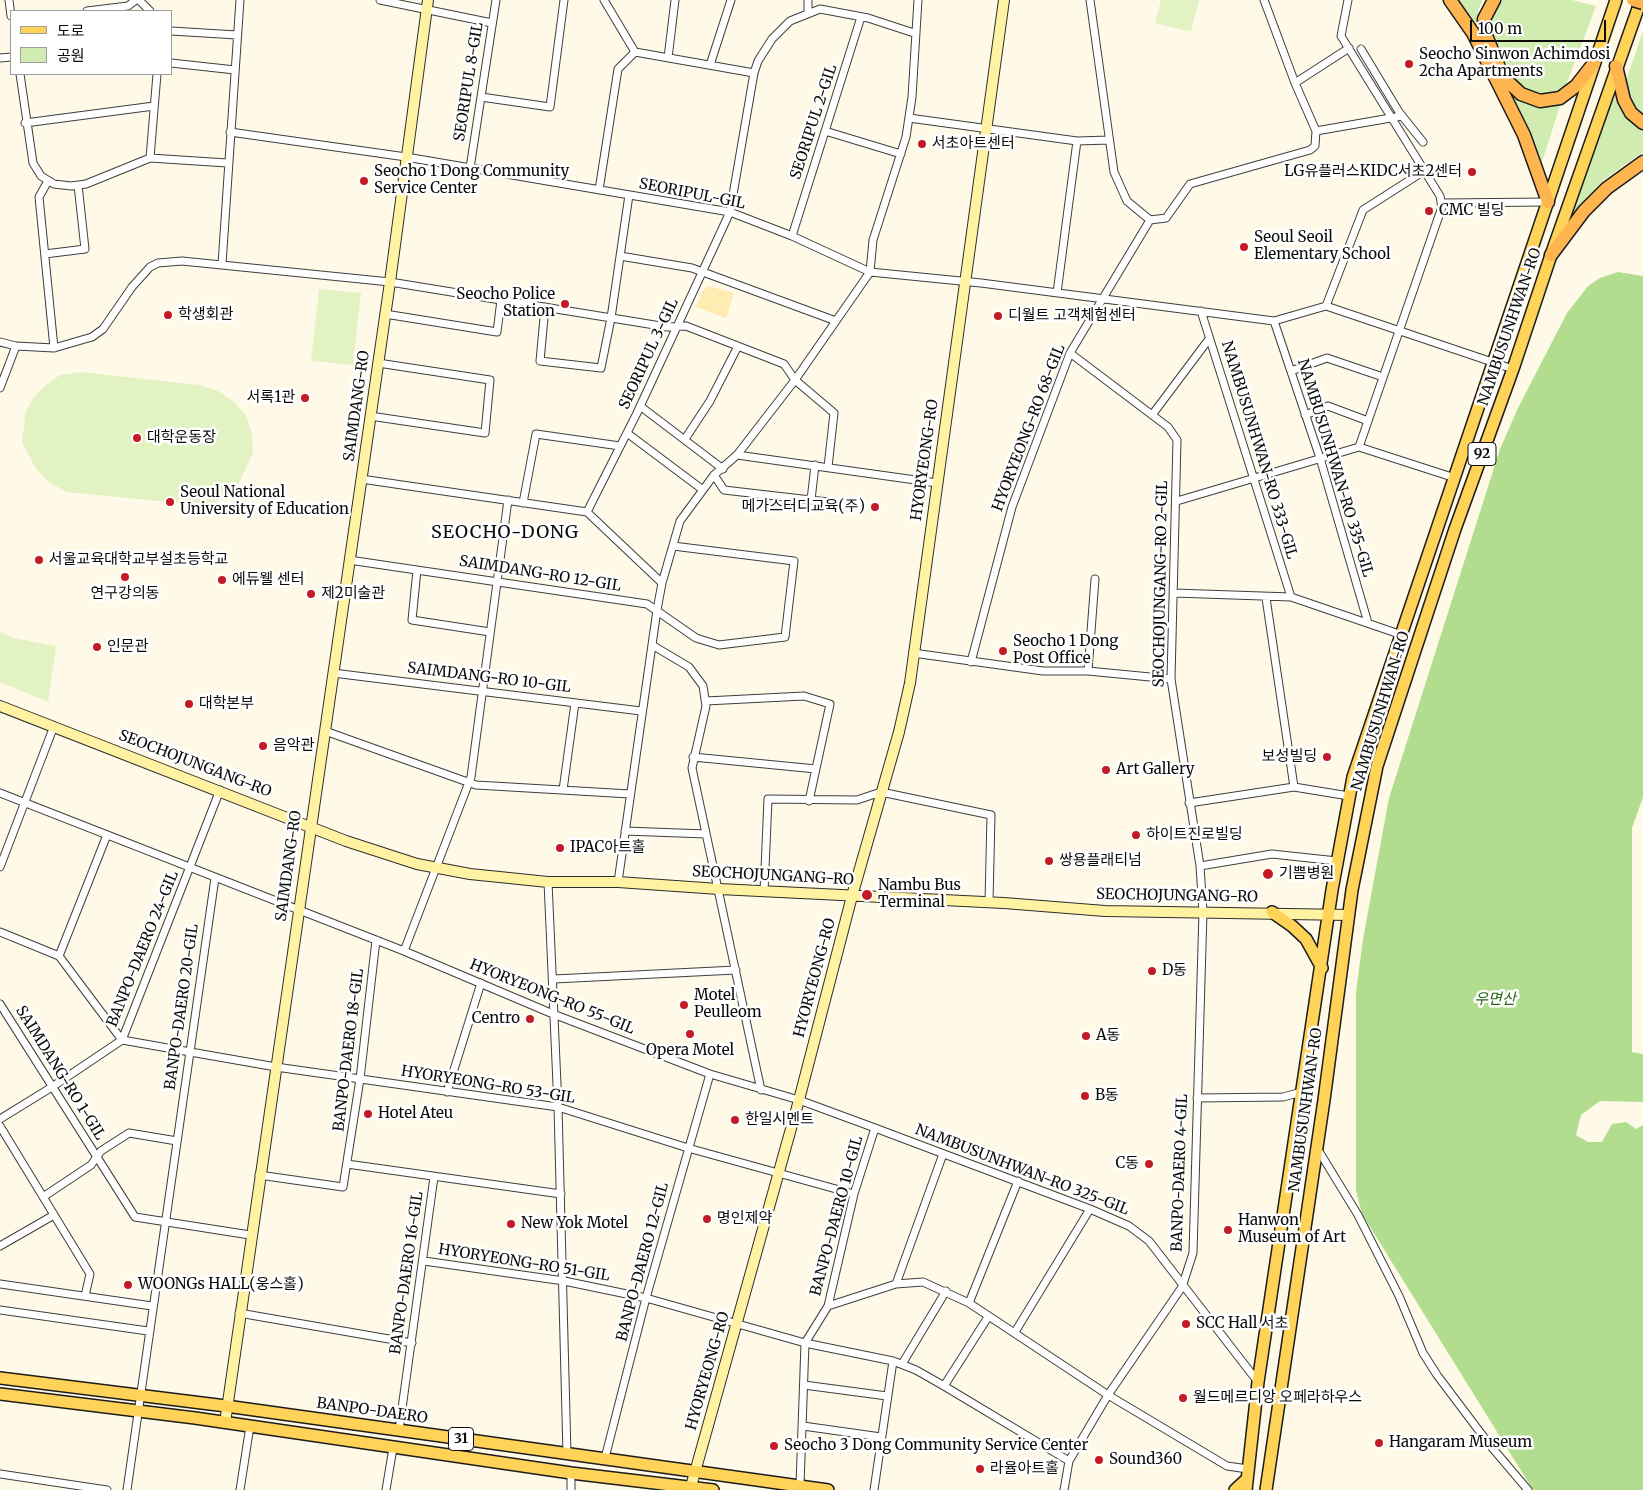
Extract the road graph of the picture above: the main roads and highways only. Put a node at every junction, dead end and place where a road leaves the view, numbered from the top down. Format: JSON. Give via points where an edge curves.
{"nodes":[{"id":1,"x":1004,"y":0,"type":"edge"},
{"id":2,"x":1450,"y":0,"type":"edge"},
{"id":3,"x":1494,"y":0,"type":"edge"},
{"id":4,"x":1616,"y":0,"type":"edge"},
{"id":5,"x":1633,"y":0,"type":"edge"},
{"id":6,"x":1642,"y":1,"type":"edge"},
{"id":7,"x":427,"y":5,"type":"edge"},
{"id":8,"x":1594,"y":63,"type":"junction"},
{"id":9,"x":1616,"y":66,"type":"junction"},
{"id":10,"x":1643,"y":122,"type":"edge"},
{"id":11,"x":1643,"y":162,"type":"edge"},
{"id":12,"x":1548,"y":202,"type":"junction"},
{"id":13,"x":1550,"y":254,"type":"junction"},
{"id":14,"x":0,"y":706,"type":"edge"},
{"id":15,"x":310,"y":825,"type":"junction"},
{"id":16,"x":852,"y":896,"type":"junction"},
{"id":17,"x":1272,"y":912,"type":"junction"},
{"id":18,"x":1329,"y":913,"type":"junction"},
{"id":19,"x":1349,"y":915,"type":"junction"},
{"id":20,"x":1322,"y":968,"type":"junction"},
{"id":21,"x":1320,"y":983,"type":"junction"},
{"id":22,"x":1339,"y":986,"type":"junction"},
{"id":23,"x":0,"y":1378,"type":"edge"},
{"id":24,"x":0,"y":1394,"type":"edge"},
{"id":25,"x":226,"y":1406,"type":"junction"},
{"id":26,"x":225,"y":1423,"type":"junction"},
{"id":27,"x":695,"y":1470,"type":"junction"},
{"id":28,"x":1247,"y":1480,"type":"edge"},
{"id":29,"x":691,"y":1489,"type":"edge"},
{"id":30,"x":713,"y":1490,"type":"edge"},
{"id":31,"x":828,"y":1490,"type":"edge"},
{"id":32,"x":1235,"y":1490,"type":"edge"},
{"id":33,"x":1266,"y":1490,"type":"edge"}],
"edges":[{"from":1,"to":16,"type":"main road","name":"HYORYEONG-RO","via":[[910,683]]},
{"from":2,"to":12,"type":"highway","via":[[1473,33],[1524,136]]},
{"from":3,"to":8,"type":"highway","via":[[1484,19],[1485,33],[1503,77],[1520,94],[1540,101],[1560,98],[1576,86]]},
{"from":4,"to":8,"type":"main road","name":"NAMBUSUNHWAN-RO","number":"92"},
{"from":5,"to":6,"type":"highway","bridge":true},
{"from":6,"to":9,"type":"main road","name":"NAMBUSUNHWAN-RO","number":"92"},
{"from":7,"to":15,"type":"main road","name":"SAIMDANG-RO"},
{"from":8,"to":12,"type":"main road","name":"NAMBUSUNHWAN-RO","number":"92"},
{"from":9,"to":10,"type":"highway","via":[[1626,105]]},
{"from":9,"to":13,"type":"main road","name":"NAMBUSUNHWAN-RO","number":"92"},
{"from":11,"to":13,"type":"highway","via":[[1607,188]]},
{"from":12,"to":18,"type":"main road","name":"NAMBUSUNHWAN-RO","number":"92","via":[[1358,761]]},
{"from":13,"to":19,"type":"main road","name":"NAMBUSUNHWAN-RO","number":"92","via":[[1377,766],[1361,837]]},
{"from":14,"to":15,"type":"main road","name":"SEOCHOJUNGANG-RO"},
{"from":15,"to":16,"type":"main road","name":"SEOCHOJUNGANG-RO","via":[[382,853],[478,876]]},
{"from":15,"to":25,"type":"main road","name":"SAIMDANG-RO"},
{"from":16,"to":17,"type":"main road","name":"SEOCHOJUNGANG-RO","via":[[1105,911]]},
{"from":16,"to":27,"type":"main road","name":"HYORYEONG-RO","via":[[799,1100]]},
{"from":17,"to":18,"type":"main road","name":"SEOCHOJUNGANG-RO"},
{"from":17,"to":20,"type":"main road","via":[[1306,939]]},
{"from":18,"to":19,"type":"main road","name":"SEOCHOJUNGANG-RO"},
{"from":18,"to":20,"type":"main road","name":"NAMBUSUNHWAN-RO","number":"92"},
{"from":19,"to":22,"type":"main road","name":"NAMBUSUNHWAN-RO","number":"92"},
{"from":20,"to":21,"type":"main road","name":"NAMBUSUNHWAN-RO","number":"92"},
{"from":21,"to":22,"type":"main road"},
{"from":21,"to":28,"type":"main road","name":"NAMBUSUNHWAN-RO","number":"92","via":[[1258,1382]]},
{"from":22,"to":33,"type":"main road","name":"NAMBUSUNHWAN-RO","number":"92"},
{"from":23,"to":25,"type":"main road","name":"BANPO-DAERO","number":"31"},
{"from":24,"to":26,"type":"main road","number":"31"},
{"from":25,"to":26,"type":"main road","name":"SAIMDANG-RO"},
{"from":25,"to":27,"type":"main road","name":"BANPO-DAERO","number":"31"},
{"from":26,"to":29,"type":"main road","number":"31"},
{"from":27,"to":29,"type":"main road","name":"HYORYEONG-RO"},
{"from":27,"to":31,"type":"main road","name":"BANPO-DAERO","number":"31"},
{"from":28,"to":32,"type":"main road"},
{"from":29,"to":30,"type":"main road"}]}
